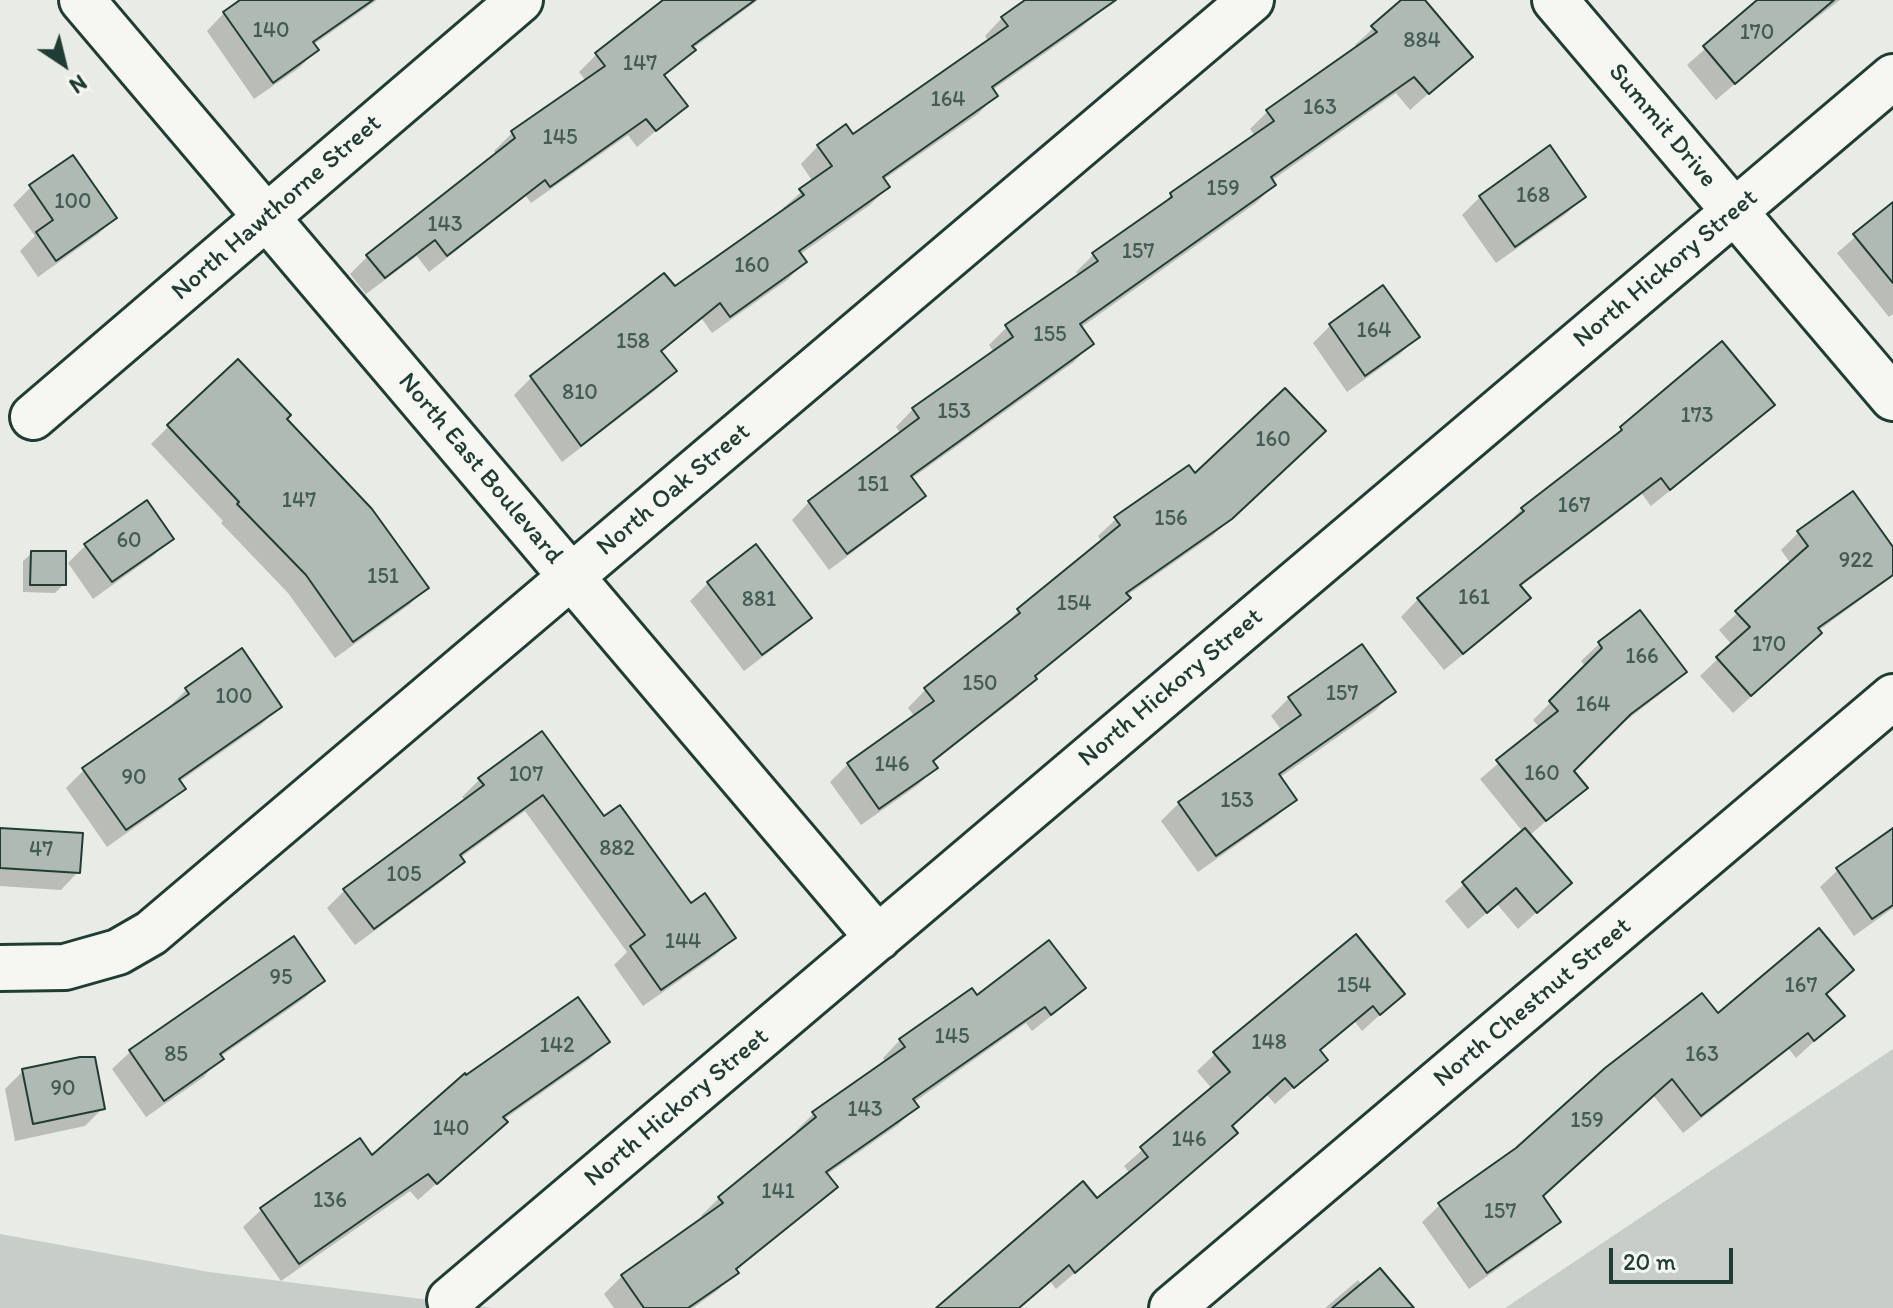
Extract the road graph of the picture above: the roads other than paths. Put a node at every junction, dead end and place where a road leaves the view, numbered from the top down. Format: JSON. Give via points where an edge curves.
{"nodes":[{"id":1,"x":82,"y":0,"type":"edge"},
{"id":2,"x":520,"y":0,"type":"edge"},
{"id":3,"x":1251,"y":0,"type":"edge"},
{"id":4,"x":1555,"y":0,"type":"edge"},
{"id":5,"x":1893,"y":77,"type":"edge"},
{"id":6,"x":1734,"y":211,"type":"junction"},
{"id":7,"x":266,"y":217,"type":"junction"},
{"id":8,"x":1893,"y":398,"type":"edge"},
{"id":9,"x":33,"y":417,"type":"dead end"},
{"id":10,"x":572,"y":577,"type":"junction"},
{"id":11,"x":1893,"y":697,"type":"edge"},
{"id":12,"x":878,"y":938,"type":"junction"},
{"id":13,"x":0,"y":968,"type":"edge"},
{"id":14,"x":450,"y":1300,"type":"dead end"},
{"id":15,"x":1172,"y":1308,"type":"edge"}],
"edges":[{"from":1,"to":7,"type":"street","name":"North East Boulevard"},
{"from":2,"to":7,"type":"street","name":"North Hawthorne Street"},
{"from":3,"to":10,"type":"street","name":"North Oak Street"},
{"from":4,"to":6,"type":"street","name":"Summit Drive"},
{"from":5,"to":6,"type":"street","name":"North Hickory Street"},
{"from":6,"to":8,"type":"street","name":"Summit Drive"},
{"from":6,"to":12,"type":"street","name":"North Hickory Street"},
{"from":7,"to":9,"type":"street","name":"North Hawthorne Street"},
{"from":7,"to":10,"type":"street","name":"North East Boulevard"},
{"from":10,"to":12,"type":"street","name":"North East Boulevard"},
{"from":10,"to":13,"type":"street","name":"North Oak Street","via":[[151,933],[118,952],[65,967]]},
{"from":11,"to":15,"type":"street","name":"North Chestnut Street"},
{"from":12,"to":14,"type":"street","name":"North Hickory Street"}]}
